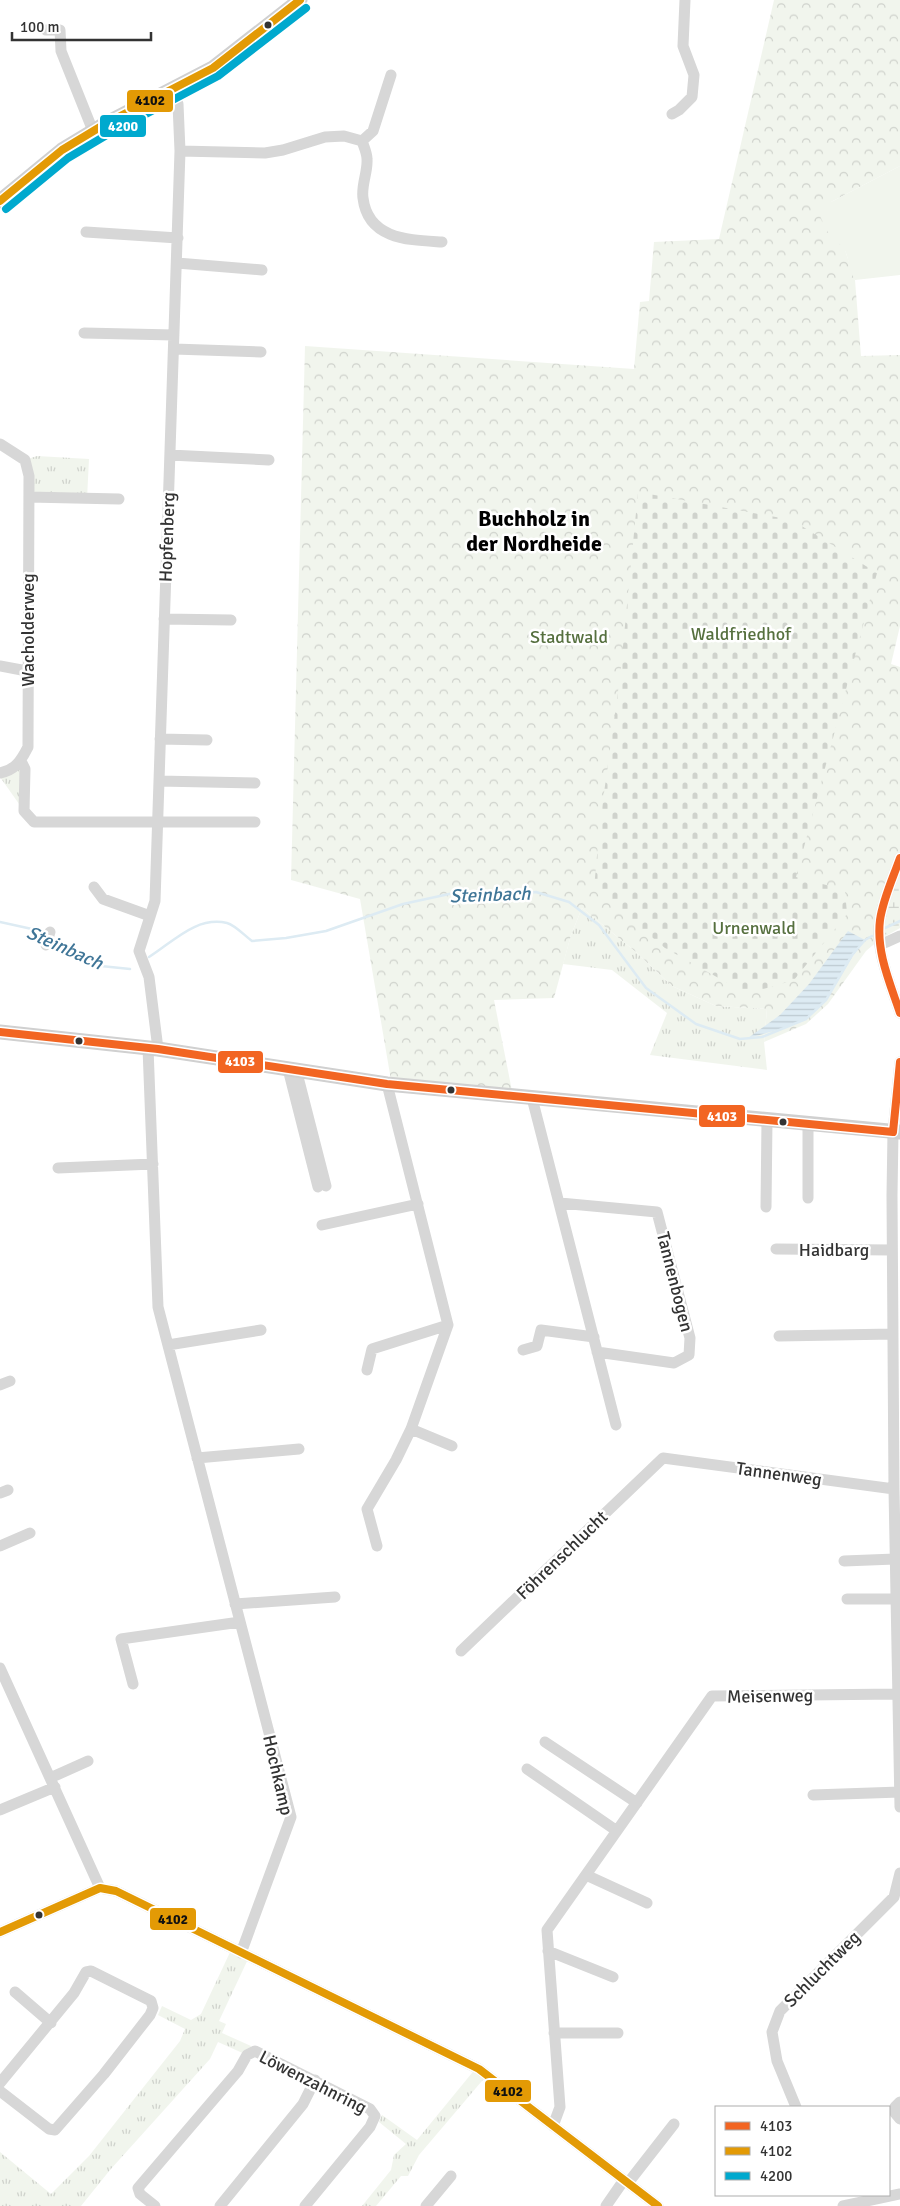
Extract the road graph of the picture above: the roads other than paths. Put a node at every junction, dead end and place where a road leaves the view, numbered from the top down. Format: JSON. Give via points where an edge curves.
{"nodes":[{"id":1,"x":300,"y":0,"type":"edge"},
{"id":2,"x":686,"y":0,"type":"edge"},
{"id":3,"x":46,"y":30,"type":"dead end"},
{"id":4,"x":391,"y":75,"type":"dead end"},
{"id":5,"x":170,"y":91,"type":"junction"},
{"id":6,"x":672,"y":114,"type":"dead end"},
{"id":7,"x":93,"y":131,"type":"junction"},
{"id":8,"x":362,"y":141,"type":"junction"},
{"id":9,"x":180,"y":151,"type":"junction"},
{"id":10,"x":0,"y":201,"type":"edge"},
{"id":11,"x":86,"y":232,"type":"dead end"},
{"id":12,"x":178,"y":238,"type":"junction"},
{"id":13,"x":442,"y":242,"type":"dead end"},
{"id":14,"x":177,"y":262,"type":"junction"},
{"id":15,"x":262,"y":270,"type":"dead end"},
{"id":16,"x":84,"y":333,"type":"dead end"},
{"id":17,"x":174,"y":335,"type":"junction"},
{"id":18,"x":174,"y":349,"type":"junction"},
{"id":19,"x":260,"y":352,"type":"dead end"},
{"id":20,"x":0,"y":444,"type":"edge"},
{"id":21,"x":170,"y":455,"type":"junction"},
{"id":22,"x":269,"y":460,"type":"dead end"},
{"id":23,"x":29,"y":497,"type":"junction"},
{"id":24,"x":119,"y":499,"type":"dead end"},
{"id":25,"x":164,"y":619,"type":"junction"},
{"id":26,"x":231,"y":620,"type":"dead end"},
{"id":27,"x":0,"y":666,"type":"edge"},
{"id":28,"x":27,"y":671,"type":"junction"},
{"id":29,"x":160,"y":739,"type":"junction"},
{"id":30,"x":207,"y":740,"type":"dead end"},
{"id":31,"x":20,"y":762,"type":"junction"},
{"id":32,"x":0,"y":773,"type":"edge"},
{"id":33,"x":159,"y":781,"type":"junction"},
{"id":34,"x":255,"y":783,"type":"dead end"},
{"id":35,"x":158,"y":821,"type":"junction"},
{"id":36,"x":255,"y":822,"type":"dead end"},
{"id":37,"x":900,"y":858,"type":"edge"},
{"id":38,"x":94,"y":887,"type":"dead end"},
{"id":39,"x":150,"y":916,"type":"junction"},
{"id":40,"x":50,"y":932,"type":"dead end"},
{"id":41,"x":900,"y":936,"type":"edge"},
{"id":42,"x":46,"y":945,"type":"dead end"},
{"id":43,"x":880,"y":945,"type":"junction"},
{"id":44,"x":895,"y":981,"type":"edge"},
{"id":45,"x":900,"y":1014,"type":"edge"},
{"id":46,"x":0,"y":1032,"type":"edge"},
{"id":47,"x":153,"y":1049,"type":"junction"},
{"id":48,"x":900,"y":1062,"type":"edge"},
{"id":49,"x":292,"y":1069,"type":"junction"},
{"id":50,"x":387,"y":1084,"type":"junction"},
{"id":51,"x":532,"y":1098,"type":"junction"},
{"id":52,"x":767,"y":1120,"type":"junction"},
{"id":53,"x":808,"y":1124,"type":"junction"},
{"id":54,"x":896,"y":1132,"type":"edge"},
{"id":55,"x":153,"y":1164,"type":"junction"},
{"id":56,"x":58,"y":1168,"type":"dead end"},
{"id":57,"x":322,"y":1186,"type":"dead end"},
{"id":58,"x":896,"y":1196,"type":"edge"},
{"id":59,"x":808,"y":1198,"type":"dead end"},
{"id":60,"x":560,"y":1203,"type":"junction"},
{"id":61,"x":418,"y":1204,"type":"junction"},
{"id":62,"x":766,"y":1207,"type":"dead end"},
{"id":63,"x":322,"y":1225,"type":"dead end"},
{"id":64,"x":776,"y":1250,"type":"dead end"},
{"id":65,"x":892,"y":1250,"type":"junction"},
{"id":66,"x":896,"y":1280,"type":"edge"},
{"id":67,"x":448,"y":1325,"type":"junction"},
{"id":68,"x":261,"y":1330,"type":"dead end"},
{"id":69,"x":893,"y":1334,"type":"junction"},
{"id":70,"x":779,"y":1336,"type":"dead end"},
{"id":71,"x":594,"y":1338,"type":"junction"},
{"id":72,"x":168,"y":1345,"type":"junction"},
{"id":73,"x":523,"y":1350,"type":"dead end"},
{"id":74,"x":597,"y":1352,"type":"junction"},
{"id":75,"x":897,"y":1363,"type":"edge"},
{"id":76,"x":367,"y":1370,"type":"dead end"},
{"id":77,"x":616,"y":1425,"type":"dead end"},
{"id":78,"x":411,"y":1429,"type":"junction"},
{"id":79,"x":452,"y":1446,"type":"dead end"},
{"id":80,"x":299,"y":1449,"type":"dead end"},
{"id":81,"x":198,"y":1458,"type":"junction"},
{"id":82,"x":663,"y":1458,"type":"joint"},
{"id":83,"x":897,"y":1473,"type":"edge"},
{"id":84,"x":894,"y":1490,"type":"junction"},
{"id":85,"x":30,"y":1533,"type":"dead end"},
{"id":86,"x":0,"y":1546,"type":"edge"},
{"id":87,"x":377,"y":1546,"type":"dead end"},
{"id":88,"x":895,"y":1559,"type":"junction"},
{"id":89,"x":844,"y":1561,"type":"dead end"},
{"id":90,"x":335,"y":1597,"type":"dead end"},
{"id":91,"x":847,"y":1599,"type":"dead end"},
{"id":92,"x":896,"y":1599,"type":"junction"},
{"id":93,"x":235,"y":1604,"type":"junction"},
{"id":94,"x":240,"y":1622,"type":"junction"},
{"id":95,"x":461,"y":1651,"type":"dead end"},
{"id":96,"x":0,"y":1668,"type":"edge"},
{"id":97,"x":133,"y":1684,"type":"dead end"},
{"id":98,"x":897,"y":1694,"type":"junction"},
{"id":99,"x":545,"y":1742,"type":"dead end"},
{"id":100,"x":88,"y":1761,"type":"dead end"},
{"id":101,"x":527,"y":1769,"type":"dead end"},
{"id":102,"x":52,"y":1782,"type":"junction"},
{"id":103,"x":900,"y":1792,"type":"edge"},
{"id":104,"x":813,"y":1795,"type":"dead end"},
{"id":105,"x":637,"y":1803,"type":"junction"},
{"id":106,"x":900,"y":1807,"type":"edge"},
{"id":107,"x":0,"y":1810,"type":"edge"},
{"id":108,"x":617,"y":1831,"type":"junction"},
{"id":109,"x":900,"y":1873,"type":"edge"},
{"id":110,"x":586,"y":1874,"type":"junction"},
{"id":111,"x":100,"y":1888,"type":"junction"},
{"id":112,"x":897,"y":1898,"type":"edge"},
{"id":113,"x":647,"y":1902,"type":"dead end"},
{"id":114,"x":0,"y":1932,"type":"edge"},
{"id":115,"x":548,"y":1951,"type":"junction"},
{"id":116,"x":241,"y":1952,"type":"junction"},
{"id":117,"x":613,"y":1977,"type":"dead end"},
{"id":118,"x":14,"y":1992,"type":"dead end"},
{"id":119,"x":51,"y":2023,"type":"junction"},
{"id":120,"x":554,"y":2032,"type":"junction"},
{"id":121,"x":618,"y":2032,"type":"dead end"},
{"id":122,"x":314,"y":2080,"type":"junction"},
{"id":123,"x":0,"y":2083,"type":"edge"},
{"id":124,"x":0,"y":2091,"type":"edge"},
{"id":125,"x":900,"y":2102,"type":"edge"},
{"id":126,"x":796,"y":2106,"type":"edge"},
{"id":127,"x":900,"y":2119,"type":"edge"},
{"id":128,"x":674,"y":2124,"type":"dead end"},
{"id":129,"x":553,"y":2126,"type":"junction"},
{"id":130,"x":451,"y":2176,"type":"dead end"},
{"id":131,"x":626,"y":2182,"type":"junction"},
{"id":132,"x":882,"y":2196,"type":"edge"},
{"id":133,"x":864,"y":2198,"type":"edge"},
{"id":134,"x":155,"y":2206,"type":"edge"},
{"id":135,"x":220,"y":2206,"type":"edge"},
{"id":136,"x":306,"y":2206,"type":"edge"},
{"id":137,"x":426,"y":2206,"type":"edge"},
{"id":138,"x":606,"y":2206,"type":"edge"},
{"id":139,"x":658,"y":2206,"type":"edge"},
{"id":140,"x":843,"y":2206,"type":"edge"}],
"edges":[{"from":1,"to":5,"type":"street","via":[[213,68]]},
{"from":2,"to":6,"type":"street","via":[[683,46],[694,75],[692,96]]},
{"from":3,"to":7,"type":"street","via":[[60,30],[61,51]]},
{"from":4,"to":8,"type":"street","via":[[373,130]]},
{"from":5,"to":7,"type":"street"},
{"from":5,"to":9,"type":"street","name":"Hopfenberg","via":[[178,104]]},
{"from":7,"to":10,"type":"street","via":[[62,150]]},
{"from":8,"to":9,"type":"street","via":[[344,136],[325,137],[265,153]]},
{"from":8,"to":13,"type":"street","via":[[368,158],[363,198],[368,214],[378,228],[406,240]]},
{"from":9,"to":12,"type":"street","name":"Hopfenberg"},
{"from":11,"to":12,"type":"street"},
{"from":12,"to":14,"type":"street","name":"Hopfenberg"},
{"from":14,"to":15,"type":"street"},
{"from":14,"to":17,"type":"street","name":"Hopfenberg"},
{"from":16,"to":17,"type":"street"},
{"from":17,"to":18,"type":"street","name":"Hopfenberg"},
{"from":18,"to":19,"type":"street"},
{"from":18,"to":21,"type":"street","name":"Hopfenberg"},
{"from":20,"to":23,"type":"street","name":"Wacholderweg","via":[[25,460]]},
{"from":21,"to":22,"type":"street"},
{"from":21,"to":25,"type":"street","name":"Hopfenberg"},
{"from":23,"to":24,"type":"street"},
{"from":23,"to":28,"type":"street","name":"Wacholderweg"},
{"from":25,"to":26,"type":"street"},
{"from":25,"to":29,"type":"street","name":"Hopfenberg"},
{"from":27,"to":28,"type":"street"},
{"from":28,"to":31,"type":"street","name":"Wacholderweg","via":[[28,747]]},
{"from":29,"to":30,"type":"street"},
{"from":29,"to":33,"type":"street","name":"Hopfenberg"},
{"from":31,"to":32,"type":"street","via":[[10,771]]},
{"from":31,"to":35,"type":"street","via":[[25,769],[24,811],[34,822]]},
{"from":33,"to":34,"type":"street"},
{"from":33,"to":35,"type":"street","name":"Hopfenberg"},
{"from":35,"to":36,"type":"street"},
{"from":35,"to":39,"type":"street","name":"Hopfenberg","via":[[155,901]]},
{"from":37,"to":43,"type":"street","via":[[880,920]]},
{"from":38,"to":39,"type":"street","via":[[103,899]]},
{"from":39,"to":47,"type":"street","name":"Hopfenberg","via":[[139,951],[149,977]]},
{"from":40,"to":42,"type":"street"},
{"from":41,"to":43,"type":"street"},
{"from":43,"to":44,"type":"street"},
{"from":44,"to":45,"type":"street"},
{"from":46,"to":47,"type":"street"},
{"from":47,"to":49,"type":"street"},
{"from":47,"to":55,"type":"street","name":"Hochkamp"},
{"from":48,"to":54,"type":"street","name":"Haidbarg"},
{"from":49,"to":50,"type":"street"},
{"from":49,"to":57,"type":"street"},
{"from":50,"to":51,"type":"street"},
{"from":50,"to":61,"type":"street"},
{"from":51,"to":52,"type":"street"},
{"from":51,"to":60,"type":"street"},
{"from":52,"to":53,"type":"street"},
{"from":52,"to":62,"type":"street"},
{"from":53,"to":54,"type":"street"},
{"from":53,"to":59,"type":"street"},
{"from":54,"to":58,"type":"street","name":"Haidbarg"},
{"from":55,"to":56,"type":"street"},
{"from":55,"to":72,"type":"street","name":"Hochkamp","via":[[158,1307]]},
{"from":58,"to":65,"type":"street","name":"Haidbarg"},
{"from":60,"to":71,"type":"street"},
{"from":60,"to":74,"type":"street","name":"Tannenbogen","via":[[657,1212],[690,1338],[689,1355],[674,1363]]},
{"from":61,"to":63,"type":"street"},
{"from":61,"to":67,"type":"street"},
{"from":64,"to":65,"type":"street","name":"Haidbarg"},
{"from":65,"to":66,"type":"street","name":"Haidbarg"},
{"from":66,"to":69,"type":"street","name":"Haidbarg"},
{"from":67,"to":76,"type":"street","via":[[372,1349]]},
{"from":67,"to":78,"type":"street"},
{"from":68,"to":72,"type":"street"},
{"from":69,"to":70,"type":"street"},
{"from":69,"to":75,"type":"street","name":"Haidbarg"},
{"from":71,"to":73,"type":"street","via":[[541,1330],[538,1346]]},
{"from":71,"to":74,"type":"street"},
{"from":72,"to":81,"type":"street","name":"Hochkamp"},
{"from":74,"to":77,"type":"street"},
{"from":75,"to":83,"type":"street","name":"Haidbarg"},
{"from":78,"to":79,"type":"street"},
{"from":78,"to":87,"type":"street","via":[[368,1509]]},
{"from":80,"to":81,"type":"street"},
{"from":81,"to":93,"type":"street","name":"Hochkamp"},
{"from":82,"to":84,"type":"street","name":"Tannenweg"},
{"from":82,"to":95,"type":"street","name":"Föhrenschlucht"},
{"from":83,"to":84,"type":"street","name":"Haidbarg"},
{"from":84,"to":88,"type":"street","name":"Haidbarg"},
{"from":85,"to":86,"type":"street"},
{"from":88,"to":89,"type":"street"},
{"from":88,"to":92,"type":"street","name":"Haidbarg"},
{"from":90,"to":93,"type":"street"},
{"from":91,"to":92,"type":"street"},
{"from":92,"to":98,"type":"street","name":"Haidbarg"},
{"from":93,"to":94,"type":"street","name":"Hochkamp"},
{"from":94,"to":97,"type":"street","via":[[120,1639]]},
{"from":94,"to":116,"type":"street","name":"Hochkamp","via":[[291,1817]]},
{"from":96,"to":102,"type":"street"},
{"from":98,"to":103,"type":"street","name":"Haidbarg"},
{"from":98,"to":105,"type":"street","name":"Meisenweg","via":[[712,1696]]},
{"from":99,"to":105,"type":"street"},
{"from":100,"to":102,"type":"street"},
{"from":101,"to":108,"type":"street"},
{"from":102,"to":107,"type":"street"},
{"from":102,"to":111,"type":"street"},
{"from":103,"to":104,"type":"street"},
{"from":103,"to":106,"type":"street","name":"Haidbarg"},
{"from":105,"to":108,"type":"street","name":"Meisenweg"},
{"from":108,"to":110,"type":"street","name":"Meisenweg"},
{"from":109,"to":112,"type":"street","name":"Schluchtweg"},
{"from":110,"to":113,"type":"street"},
{"from":110,"to":115,"type":"street","name":"Meisenweg","via":[[547,1930]]},
{"from":111,"to":114,"type":"street"},
{"from":111,"to":116,"type":"street","via":[[116,1891]]},
{"from":112,"to":126,"type":"street","name":"Schluchtweg","via":[[780,2011],[772,2032],[777,2061]]},
{"from":115,"to":117,"type":"street"},
{"from":115,"to":120,"type":"street","name":"Meisenweg"},
{"from":116,"to":129,"type":"street","via":[[479,2069]]},
{"from":118,"to":119,"type":"street"},
{"from":119,"to":123,"type":"street"},
{"from":119,"to":124,"type":"street","via":[[86,1972],[90,1971],[151,2001],[153,2008],[104,2074],[55,2130],[49,2129]]},
{"from":120,"to":121,"type":"street"},
{"from":120,"to":129,"type":"street","name":"Meisenweg","via":[[560,2107]]},
{"from":122,"to":134,"type":"street","name":"Löwenzahnring","via":[[254,2051],[250,2052],[238,2071],[138,2188],[140,2194]]},
{"from":122,"to":135,"type":"street","via":[[303,2104]]},
{"from":122,"to":136,"type":"street","name":"Löwenzahnring","via":[[370,2109],[375,2116],[370,2128]]},
{"from":125,"to":127,"type":"street","via":[[895,2107]]},
{"from":128,"to":131,"type":"street"},
{"from":129,"to":131,"type":"street"},
{"from":130,"to":137,"type":"street"},
{"from":131,"to":138,"type":"street"},
{"from":131,"to":139,"type":"street"},
{"from":132,"to":133,"type":"street"},
{"from":133,"to":140,"type":"street"}]}
